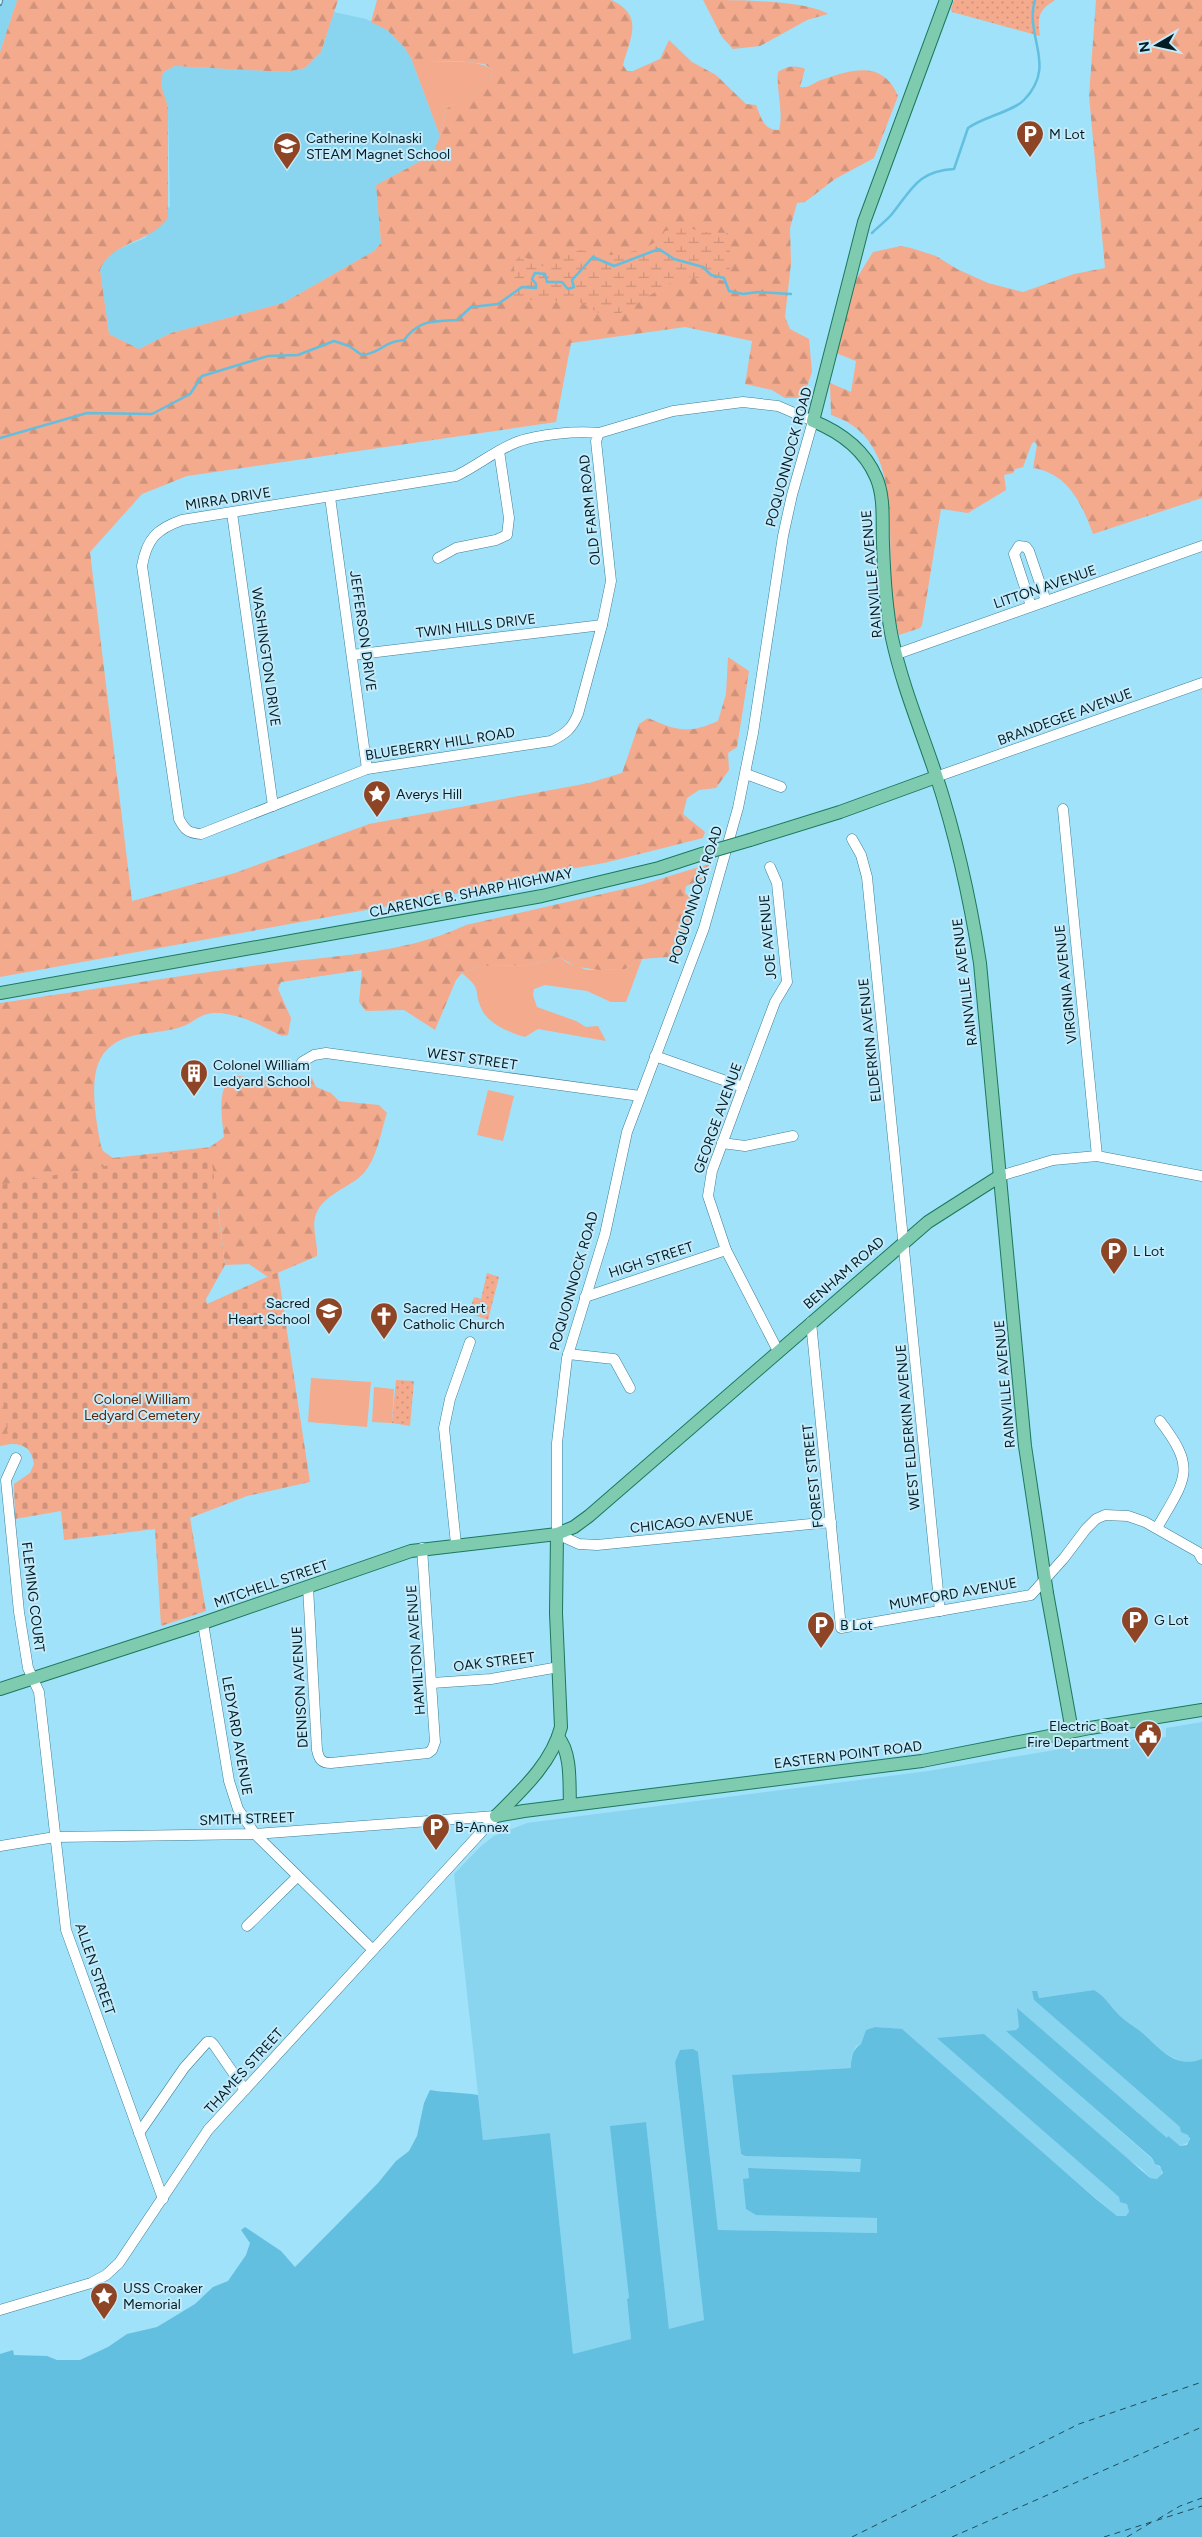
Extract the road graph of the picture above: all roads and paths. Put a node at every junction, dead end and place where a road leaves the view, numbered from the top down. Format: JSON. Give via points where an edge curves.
{"nodes":[{"id":1,"x":946,"y":0,"type":"edge"},
{"id":2,"x":813,"y":421,"type":"junction"},
{"id":3,"x":599,"y":433,"type":"junction"},
{"id":4,"x":499,"y":451,"type":"junction"},
{"id":5,"x":330,"y":497,"type":"junction"},
{"id":6,"x":232,"y":513,"type":"junction"},
{"id":7,"x":1202,"y":546,"type":"edge"},
{"id":8,"x":438,"y":558,"type":"dead end"},
{"id":9,"x":1046,"y":601,"type":"junction"},
{"id":10,"x":1031,"y":606,"type":"junction"},
{"id":11,"x":602,"y":625,"type":"junction"},
{"id":12,"x":896,"y":654,"type":"junction"},
{"id":13,"x":352,"y":655,"type":"junction"},
{"id":14,"x":1202,"y":683,"type":"edge"},
{"id":15,"x":367,"y":769,"type":"junction"},
{"id":16,"x":746,"y":774,"type":"junction"},
{"id":17,"x":936,"y":777,"type":"junction"},
{"id":18,"x":781,"y":787,"type":"dead end"},
{"id":19,"x":273,"y":806,"type":"junction"},
{"id":20,"x":1062,"y":809,"type":"dead end"},
{"id":21,"x":184,"y":830,"type":"joint"},
{"id":22,"x":852,"y":839,"type":"dead end"},
{"id":23,"x":770,"y":867,"type":"dead end"},
{"id":24,"x":0,"y":993,"type":"edge"},
{"id":25,"x":775,"y":1002,"type":"joint"},
{"id":26,"x":654,"y":1056,"type":"junction"},
{"id":27,"x":302,"y":1062,"type":"dead end"},
{"id":28,"x":743,"y":1087,"type":"junction"},
{"id":29,"x":640,"y":1096,"type":"junction"},
{"id":30,"x":793,"y":1136,"type":"dead end"},
{"id":31,"x":722,"y":1143,"type":"junction"},
{"id":32,"x":1097,"y":1156,"type":"junction"},
{"id":33,"x":1000,"y":1176,"type":"junction"},
{"id":34,"x":1202,"y":1176,"type":"edge"},
{"id":35,"x":904,"y":1241,"type":"junction"},
{"id":36,"x":726,"y":1250,"type":"junction"},
{"id":37,"x":586,"y":1297,"type":"junction"},
{"id":38,"x":811,"y":1322,"type":"junction"},
{"id":39,"x":470,"y":1342,"type":"dead end"},
{"id":40,"x":778,"y":1351,"type":"junction"},
{"id":41,"x":568,"y":1354,"type":"junction"},
{"id":42,"x":630,"y":1388,"type":"dead end"},
{"id":43,"x":1160,"y":1420,"type":"dead end"},
{"id":44,"x":16,"y":1458,"type":"dead end"},
{"id":45,"x":831,"y":1522,"type":"junction"},
{"id":46,"x":1157,"y":1528,"type":"junction"},
{"id":47,"x":557,"y":1534,"type":"junction"},
{"id":48,"x":456,"y":1544,"type":"junction"},
{"id":49,"x":422,"y":1548,"type":"junction"},
{"id":50,"x":1202,"y":1559,"type":"edge"},
{"id":51,"x":1044,"y":1580,"type":"junction"},
{"id":52,"x":308,"y":1588,"type":"junction"},
{"id":53,"x":940,"y":1611,"type":"junction"},
{"id":54,"x":204,"y":1623,"type":"junction"},
{"id":55,"x":841,"y":1628,"type":"joint"},
{"id":56,"x":559,"y":1667,"type":"junction"},
{"id":57,"x":34,"y":1680,"type":"junction"},
{"id":58,"x":432,"y":1683,"type":"junction"},
{"id":59,"x":0,"y":1689,"type":"edge"},
{"id":60,"x":1202,"y":1710,"type":"edge"},
{"id":61,"x":1072,"y":1731,"type":"junction"},
{"id":62,"x":558,"y":1737,"type":"junction"},
{"id":63,"x":432,"y":1750,"type":"joint"},
{"id":64,"x":570,"y":1805,"type":"junction"},
{"id":65,"x":496,"y":1816,"type":"junction"},
{"id":66,"x":255,"y":1834,"type":"junction"},
{"id":67,"x":55,"y":1837,"type":"junction"},
{"id":68,"x":0,"y":1846,"type":"edge"},
{"id":69,"x":297,"y":1877,"type":"junction"},
{"id":70,"x":248,"y":1926,"type":"dead end"},
{"id":71,"x":373,"y":1950,"type":"junction"},
{"id":72,"x":245,"y":2090,"type":"junction"},
{"id":73,"x":139,"y":2134,"type":"junction"},
{"id":74,"x":164,"y":2199,"type":"junction"},
{"id":75,"x":0,"y":2309,"type":"edge"}],
"edges":[{"from":1,"to":2,"type":"main road","name":"POQUONNOCK ROAD","via":[[864,222]]},
{"from":2,"to":3,"type":"street","via":[[778,406],[743,402],[673,411]]},
{"from":2,"to":12,"type":"main road","name":"RAINVILLE AVENUE","via":[[848,440],[870,464],[876,478],[881,498],[887,602]]},
{"from":2,"to":16,"type":"street","name":"POQUONNOCK ROAD","via":[[783,536]]},
{"from":3,"to":4,"type":"street","name":"MIRRA DRIVE","via":[[532,439]]},
{"from":3,"to":11,"type":"street","name":"OLD FARM ROAD","via":[[596,441],[611,582]]},
{"from":4,"to":5,"type":"street","name":"MIRRA DRIVE","via":[[456,476]]},
{"from":4,"to":8,"type":"street","via":[[509,518],[506,535],[456,548]]},
{"from":5,"to":6,"type":"street","name":"MIRRA DRIVE"},
{"from":5,"to":13,"type":"street","name":"JEFFERSON DRIVE"},
{"from":6,"to":19,"type":"street","name":"WASHINGTON DRIVE"},
{"from":6,"to":21,"type":"street","name":"MIRRA DRIVE","via":[[182,520],[163,527],[151,540],[142,566],[178,819]]},
{"from":7,"to":9,"type":"street","name":"LITTON AVENUE"},
{"from":9,"to":10,"type":"street","name":"LITTON AVENUE"},
{"from":9,"to":10,"type":"street","via":[[1029,551],[1019,546],[1014,554]]},
{"from":10,"to":12,"type":"street","name":"LITTON AVENUE"},
{"from":11,"to":13,"type":"street","name":"TWIN HILLS DRIVE"},
{"from":11,"to":15,"type":"street","name":"BLUEBERRY HILL ROAD","via":[[578,714],[572,728],[563,735],[551,741]]},
{"from":12,"to":17,"type":"main road","name":"RAINVILLE AVENUE"},
{"from":13,"to":15,"type":"street","name":"JEFFERSON DRIVE"},
{"from":14,"to":17,"type":"street","name":"BRANDEGEE AVENUE"},
{"from":15,"to":19,"type":"street","name":"BLUEBERRY HILL ROAD"},
{"from":16,"to":18,"type":"street"},
{"from":16,"to":26,"type":"street","name":"POQUONNOCK ROAD","via":[[704,928]]},
{"from":17,"to":24,"type":"main road","name":"CLARENCE B. SHARP HIGHWAY","bridge":true,"via":[[840,812],[659,868],[542,896]]},
{"from":17,"to":33,"type":"main road","name":"RAINVILLE AVENUE","via":[[966,883],[975,932]]},
{"from":19,"to":21,"type":"street","name":"BLUEBERRY HILL ROAD","via":[[202,834]]},
{"from":20,"to":32,"type":"street","name":"VIRGINIA AVENUE"},
{"from":22,"to":35,"type":"street","name":"ELDERKIN AVENUE","via":[[862,857],[867,877]]},
{"from":23,"to":25,"type":"street","name":"JOE AVENUE","via":[[777,883],[788,977]]},
{"from":25,"to":28,"type":"street","name":"GEORGE AVENUE"},
{"from":26,"to":28,"type":"street"},
{"from":26,"to":29,"type":"street","name":"POQUONNOCK ROAD"},
{"from":27,"to":29,"type":"street","name":"WEST STREET","via":[[326,1053]]},
{"from":28,"to":31,"type":"street","name":"GEORGE AVENUE"},
{"from":29,"to":37,"type":"street","name":"POQUONNOCK ROAD","via":[[619,1161],[605,1234]]},
{"from":30,"to":31,"type":"street","via":[[745,1146]]},
{"from":31,"to":36,"type":"street","name":"GEORGE AVENUE","via":[[712,1171],[708,1196]]},
{"from":32,"to":33,"type":"street","name":"BENHAM ROAD","via":[[1053,1160]]},
{"from":32,"to":34,"type":"street","name":"BENHAM ROAD"},
{"from":33,"to":35,"type":"main road","name":"BENHAM ROAD"},
{"from":33,"to":51,"type":"main road","name":"RAINVILLE AVENUE","via":[[1025,1446]]},
{"from":35,"to":38,"type":"main road","name":"BENHAM ROAD"},
{"from":35,"to":53,"type":"street","name":"WEST ELDERKIN AVENUE"},
{"from":36,"to":37,"type":"street","name":"HIGH STREET"},
{"from":36,"to":40,"type":"street","name":"GEORGE AVENUE"},
{"from":37,"to":41,"type":"street","name":"POQUONNOCK ROAD"},
{"from":38,"to":40,"type":"main road","name":"BENHAM ROAD"},
{"from":38,"to":45,"type":"street","name":"FOREST STREET"},
{"from":39,"to":48,"type":"street","via":[[450,1399],[444,1433]]},
{"from":40,"to":47,"type":"main road","name":"BENHAM ROAD","via":[[589,1516]]},
{"from":41,"to":42,"type":"street","via":[[614,1359]]},
{"from":41,"to":47,"type":"street","name":"POQUONNOCK ROAD","via":[[563,1376],[558,1443]]},
{"from":43,"to":46,"type":"street","via":[[1178,1443],[1185,1464],[1181,1485]]},
{"from":44,"to":57,"type":"street","name":"FLEMING COURT","via":[[6,1480],[19,1612],[28,1668]]},
{"from":45,"to":47,"type":"street","name":"CHICAGO AVENUE","via":[[597,1545],[579,1544]]},
{"from":45,"to":55,"type":"street","name":"FOREST STREET"},
{"from":46,"to":50,"type":"street","name":"MUMFORD AVENUE","via":[[1198,1552]]},
{"from":46,"to":51,"type":"street","name":"MUMFORD AVENUE","via":[[1128,1516],[1105,1515],[1096,1519]]},
{"from":47,"to":48,"type":"main road","name":"MITCHELL STREET"},
{"from":47,"to":56,"type":"main road","name":"POQUONNOCK ROAD"},
{"from":48,"to":49,"type":"main road","name":"MITCHELL STREET"},
{"from":49,"to":52,"type":"main road","name":"MITCHELL STREET"},
{"from":49,"to":58,"type":"street","name":"HAMILTON AVENUE"},
{"from":51,"to":53,"type":"street","name":"MUMFORD AVENUE","via":[[1031,1594]]},
{"from":51,"to":61,"type":"main road","name":"RAINVILLE AVENUE"},
{"from":52,"to":54,"type":"main road","name":"MITCHELL STREET"},
{"from":52,"to":63,"type":"street","name":"DENISON AVENUE","via":[[320,1760],[331,1763],[424,1754]]},
{"from":53,"to":55,"type":"street","name":"MUMFORD AVENUE"},
{"from":54,"to":57,"type":"main road","name":"MITCHELL STREET"},
{"from":54,"to":66,"type":"street","name":"LEDYARD AVENUE","via":[[232,1798]]},
{"from":56,"to":58,"type":"street","name":"OAK STREET","via":[[491,1679]]},
{"from":56,"to":62,"type":"main road","name":"POQUONNOCK ROAD","via":[[562,1713]]},
{"from":57,"to":59,"type":"main road","name":"MITCHELL STREET"},
{"from":57,"to":67,"type":"street","name":"ALLEN STREET","via":[[39,1692]]},
{"from":58,"to":63,"type":"street","name":"HAMILTON AVENUE","via":[[435,1742]]},
{"from":60,"to":61,"type":"main road","name":"EASTERN POINT ROAD"},
{"from":61,"to":64,"type":"main road","name":"EASTERN POINT ROAD","via":[[922,1761]]},
{"from":62,"to":64,"type":"main road","via":[[564,1745]]},
{"from":62,"to":65,"type":"main road","name":"POQUONNOCK ROAD","via":[[545,1762]]},
{"from":64,"to":65,"type":"main road","name":"EASTERN POINT ROAD"},
{"from":65,"to":66,"type":"street","name":"SMITH STREET"},
{"from":65,"to":71,"type":"street","name":"THAMES STREET"},
{"from":66,"to":67,"type":"street","name":"SMITH STREET"},
{"from":66,"to":69,"type":"street","name":"LEDYARD AVENUE"},
{"from":67,"to":68,"type":"street","name":"SMITH STREET"},
{"from":67,"to":73,"type":"street","name":"ALLEN STREET","via":[[69,1941]]},
{"from":69,"to":70,"type":"street"},
{"from":69,"to":71,"type":"street","name":"LEDYARD AVENUE"},
{"from":71,"to":72,"type":"street","name":"THAMES STREET"},
{"from":72,"to":73,"type":"street","via":[[214,2045],[206,2042]]},
{"from":72,"to":74,"type":"street","name":"THAMES STREET","via":[[208,2130]]},
{"from":73,"to":74,"type":"street","name":"ALLEN STREET"},
{"from":74,"to":75,"type":"street","name":"THAMES STREET","via":[[119,2263],[99,2280]]}]}
